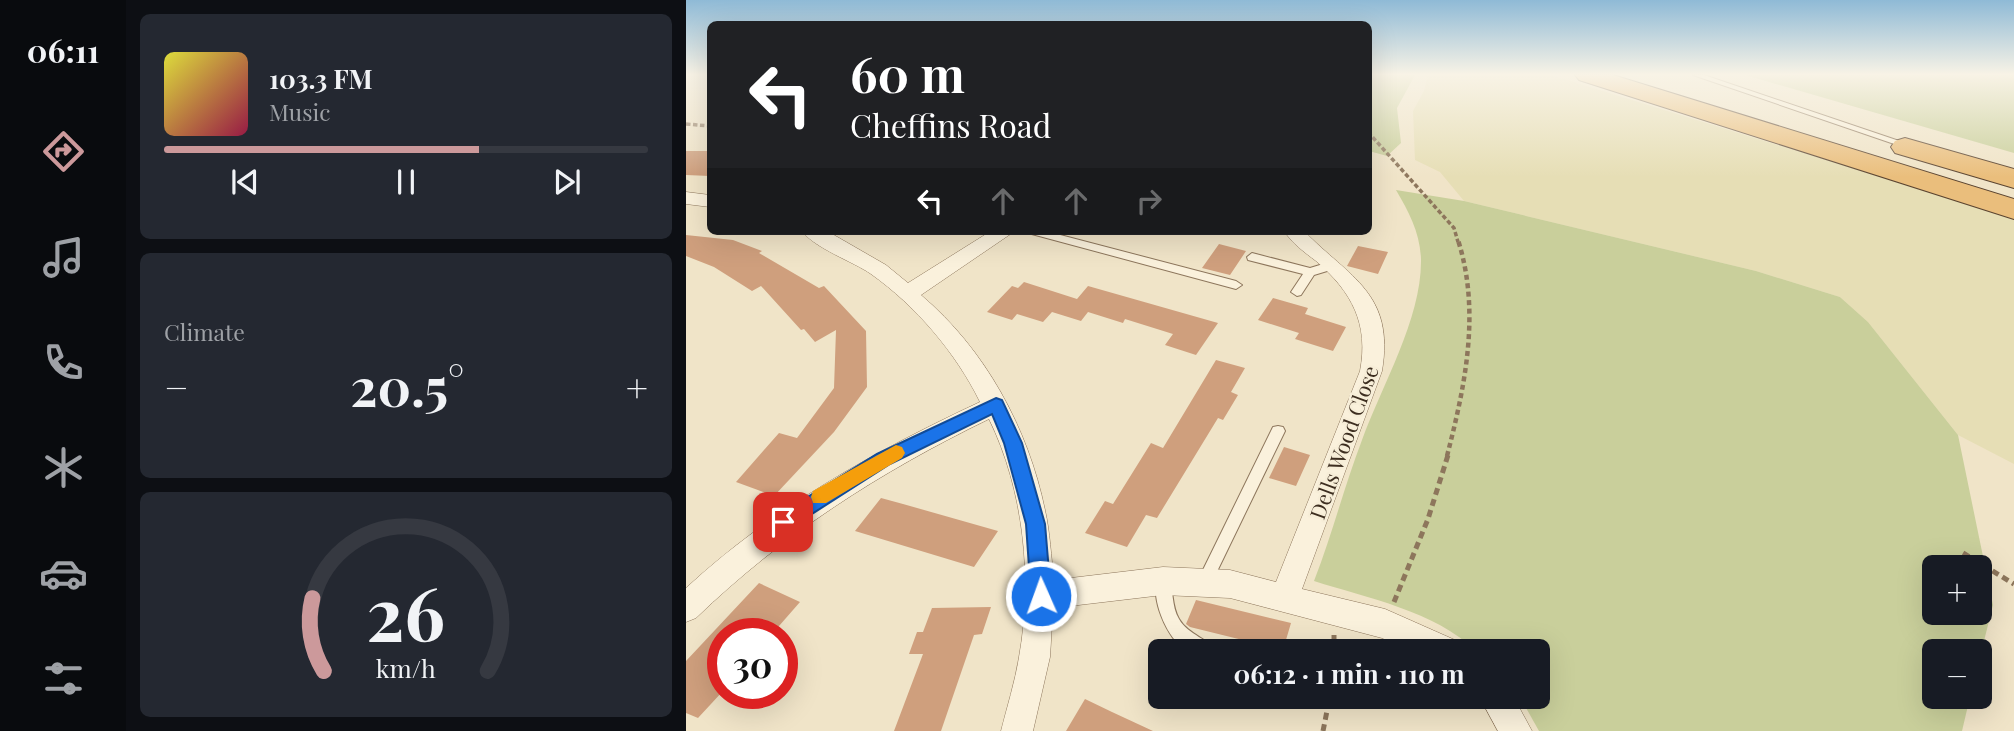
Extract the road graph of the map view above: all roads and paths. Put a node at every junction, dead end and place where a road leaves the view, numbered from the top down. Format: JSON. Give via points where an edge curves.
{"nodes":[{"id":1,"x":1696,"y":109,"type":"edge"},
{"id":2,"x":1781,"y":109,"type":"edge"},
{"id":3,"x":1804,"y":109,"type":"edge"},
{"id":4,"x":686,"y":124,"type":"edge"},
{"id":5,"x":707,"y":126,"type":"edge"},
{"id":6,"x":1372,"y":136,"type":"edge"},
{"id":7,"x":1938,"y":157,"type":"junction"},
{"id":8,"x":2014,"y":179,"type":"edge"},
{"id":9,"x":686,"y":198,"type":"edge"},
{"id":10,"x":707,"y":201,"type":"edge"},
{"id":11,"x":2014,"y":209,"type":"edge"},
{"id":12,"x":819,"y":235,"type":"edge"},
{"id":13,"x":999,"y":235,"type":"edge"},
{"id":14,"x":1047,"y":235,"type":"edge"},
{"id":15,"x":1297,"y":235,"type":"edge"},
{"id":16,"x":1252,"y":257,"type":"dead end"},
{"id":17,"x":1322,"y":269,"type":"junction"},
{"id":18,"x":1236,"y":285,"type":"dead end"},
{"id":19,"x":1297,"y":292,"type":"dead end"},
{"id":20,"x":908,"y":293,"type":"junction"},
{"id":21,"x":996,"y":405,"type":"junction"},
{"id":22,"x":1278,"y":431,"type":"dead end"},
{"id":23,"x":1963,"y":553,"type":"dead end"},
{"id":24,"x":1163,"y":581,"type":"junction"},
{"id":25,"x":1205,"y":581,"type":"junction"},
{"id":26,"x":2014,"y":584,"type":"edge"},
{"id":27,"x":1041,"y":596,"type":"junction"},
{"id":28,"x":1285,"y":596,"type":"junction"},
{"id":29,"x":686,"y":608,"type":"edge"},
{"id":30,"x":1385,"y":624,"type":"junction"},
{"id":31,"x":1184,"y":639,"type":"edge"},
{"id":32,"x":1418,"y":639,"type":"edge"},
{"id":33,"x":1327,"y":709,"type":"edge"},
{"id":34,"x":1502,"y":709,"type":"edge"},
{"id":35,"x":1017,"y":731,"type":"edge"},
{"id":36,"x":1323,"y":731,"type":"edge"},
{"id":37,"x":1516,"y":731,"type":"edge"}],
"edges":[{"from":1,"to":11,"type":"highway"},
{"from":2,"to":7,"type":"highway"},
{"from":3,"to":7,"type":"lane"},
{"from":4,"to":5,"type":"path"},
{"from":6,"to":30,"type":"path","via":[[1454,228],[1469,294],[1466,361],[1447,457],[1416,551]]},
{"from":7,"to":8,"type":"highway"},
{"from":9,"to":10,"type":"street"},
{"from":12,"to":20,"type":"street","via":[[867,262]]},
{"from":13,"to":20,"type":"street"},
{"from":14,"to":18,"type":"lane"},
{"from":15,"to":17,"type":"street","name":"Dells Wood Close"},
{"from":16,"to":17,"type":"lane"},
{"from":17,"to":19,"type":"lane"},
{"from":17,"to":28,"type":"street","name":"Dells Wood Close","via":[[1350,281],[1368,307],[1375,335],[1374,360]]},
{"from":20,"to":21,"type":"street","via":[[954,341]]},
{"from":21,"to":27,"type":"street","via":[[1016,452],[1036,524]]},
{"from":21,"to":29,"type":"street","via":[[883,459],[830,491],[760,540]]},
{"from":22,"to":25,"type":"lane"},
{"from":23,"to":26,"type":"path"},
{"from":24,"to":25,"type":"street"},
{"from":24,"to":27,"type":"street"},
{"from":24,"to":31,"type":"lane","via":[[1172,627]]},
{"from":25,"to":28,"type":"street"},
{"from":27,"to":35,"type":"street","via":[[1032,678]]},
{"from":28,"to":30,"type":"street"},
{"from":30,"to":32,"type":"street"},
{"from":33,"to":36,"type":"path"},
{"from":34,"to":37,"type":"street"}]}
